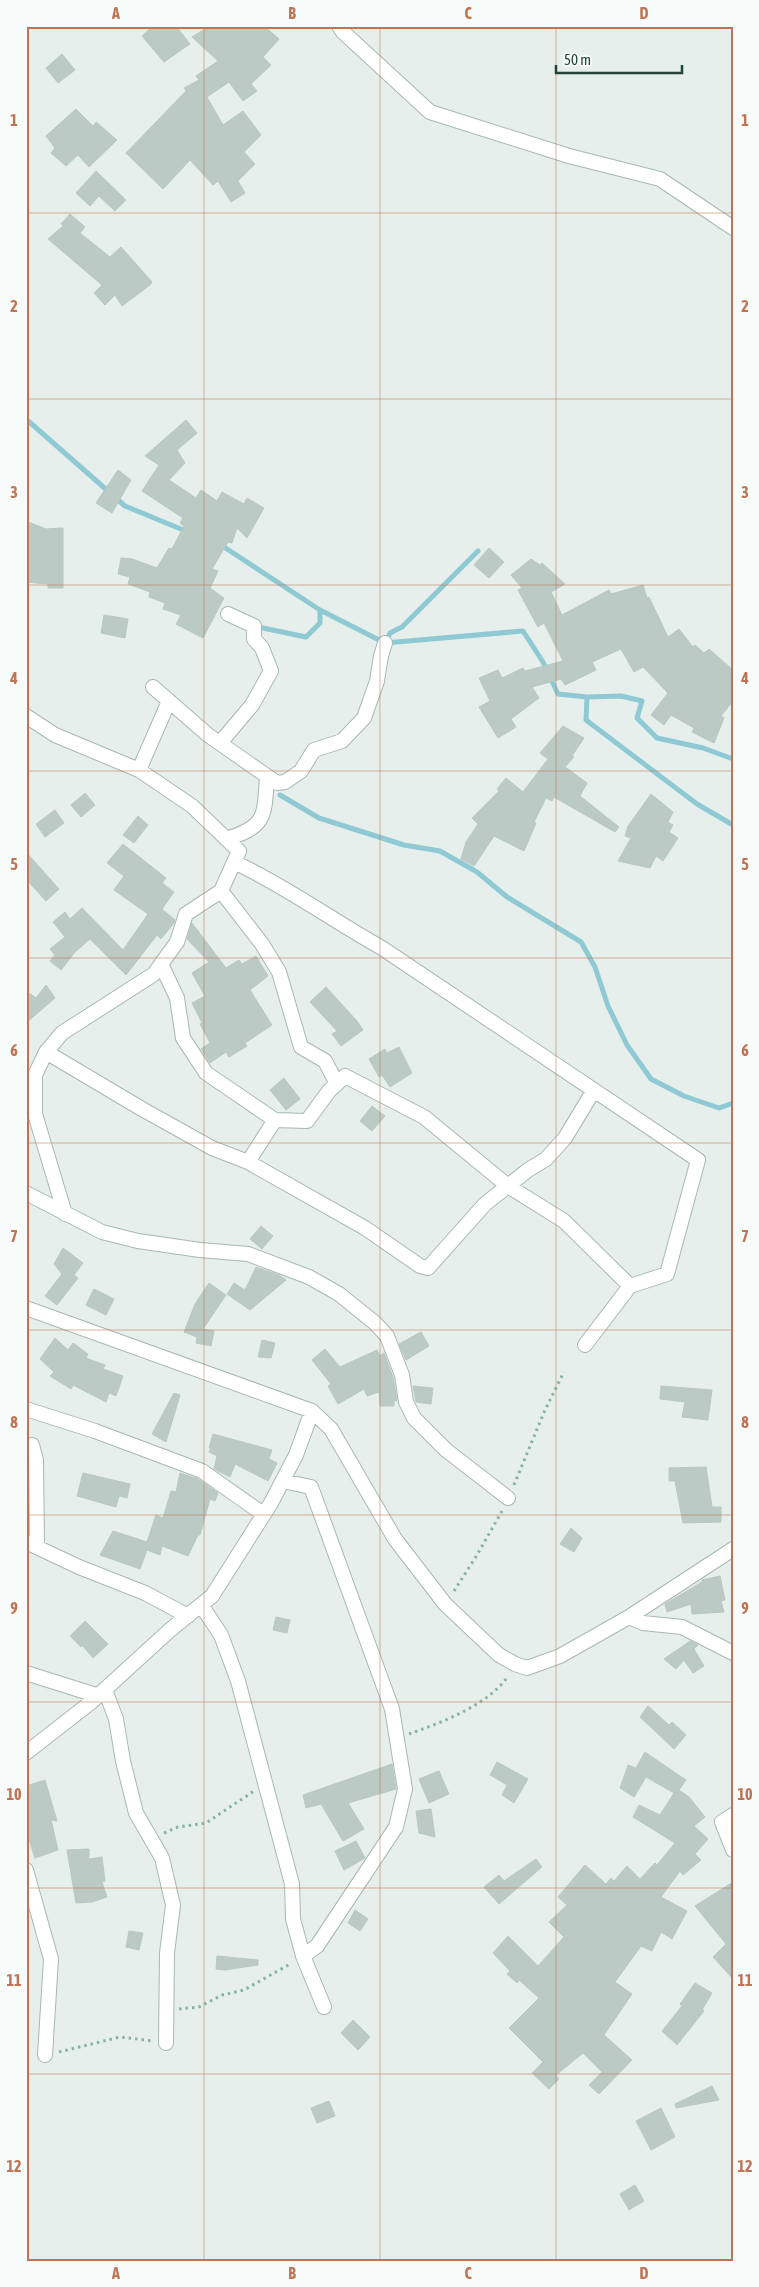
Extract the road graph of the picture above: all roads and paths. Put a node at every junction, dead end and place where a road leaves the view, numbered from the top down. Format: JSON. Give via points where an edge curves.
{"nodes":[{"id":1,"x":339,"y":26,"type":"edge"},
{"id":2,"x":733,"y":228,"type":"edge"},
{"id":3,"x":228,"y":614,"type":"dead end"},
{"id":4,"x":385,"y":643,"type":"dead end"},
{"id":5,"x":153,"y":687,"type":"dead end"},
{"id":6,"x":169,"y":701,"type":"junction"},
{"id":7,"x":26,"y":716,"type":"edge"},
{"id":8,"x":220,"y":743,"type":"junction"},
{"id":9,"x":139,"y":770,"type":"junction"},
{"id":10,"x":267,"y":776,"type":"junction"},
{"id":11,"x":226,"y":839,"type":"junction"},
{"id":12,"x":236,"y":863,"type":"junction"},
{"id":13,"x":221,"y":891,"type":"junction"},
{"id":14,"x":161,"y":964,"type":"junction"},
{"id":15,"x":46,"y":1052,"type":"junction"},
{"id":16,"x":337,"y":1084,"type":"junction"},
{"id":17,"x":594,"y":1090,"type":"junction"},
{"id":18,"x":275,"y":1120,"type":"junction"},
{"id":19,"x":248,"y":1162,"type":"junction"},
{"id":20,"x":508,"y":1186,"type":"junction"},
{"id":21,"x":26,"y":1193,"type":"edge"},
{"id":22,"x":65,"y":1214,"type":"junction"},
{"id":23,"x":630,"y":1286,"type":"junction"},
{"id":24,"x":26,"y":1308,"type":"edge"},
{"id":25,"x":584,"y":1345,"type":"dead end"},
{"id":26,"x":26,"y":1409,"type":"edge"},
{"id":27,"x":312,"y":1411,"type":"junction"},
{"id":28,"x":32,"y":1445,"type":"dead end"},
{"id":29,"x":282,"y":1480,"type":"junction"},
{"id":30,"x":508,"y":1498,"type":"dead end"},
{"id":31,"x":263,"y":1514,"type":"junction"},
{"id":32,"x":31,"y":1544,"type":"edge"},
{"id":33,"x":733,"y":1549,"type":"edge"},
{"id":34,"x":201,"y":1605,"type":"junction"},
{"id":35,"x":188,"y":1616,"type":"junction"},
{"id":36,"x":629,"y":1617,"type":"junction"},
{"id":37,"x":733,"y":1653,"type":"edge"},
{"id":38,"x":515,"y":1664,"type":"junction"},
{"id":39,"x":26,"y":1673,"type":"edge"},
{"id":40,"x":102,"y":1693,"type":"junction"},
{"id":41,"x":397,"y":1739,"type":"junction"},
{"id":42,"x":26,"y":1753,"type":"edge"},
{"id":43,"x":264,"y":1784,"type":"junction"},
{"id":44,"x":733,"y":1815,"type":"edge"},
{"id":45,"x":152,"y":1839,"type":"junction"},
{"id":46,"x":733,"y":1850,"type":"edge"},
{"id":47,"x":26,"y":1870,"type":"edge"},
{"id":48,"x":304,"y":1956,"type":"junction"},
{"id":49,"x":324,"y":2007,"type":"dead end"},
{"id":50,"x":166,"y":2010,"type":"junction"},
{"id":51,"x":166,"y":2043,"type":"joint"},
{"id":52,"x":45,"y":2055,"type":"joint"}],
"edges":[{"from":1,"to":2,"type":"street","via":[[430,112],[569,156],[660,179]]},
{"from":3,"to":8,"type":"street","via":[[254,626],[254,639],[262,648],[271,671],[252,705]]},
{"from":4,"to":10,"type":"street","via":[[377,681],[364,718],[342,741],[314,750],[301,771],[285,782],[277,783]]},
{"from":5,"to":6,"type":"street"},
{"from":6,"to":8,"type":"street"},
{"from":6,"to":9,"type":"street"},
{"from":7,"to":9,"type":"street","via":[[55,736]]},
{"from":8,"to":10,"type":"street"},
{"from":9,"to":11,"type":"street","via":[[192,806]]},
{"from":10,"to":11,"type":"street","via":[[263,818],[248,832]]},
{"from":11,"to":12,"type":"street","via":[[239,851]]},
{"from":12,"to":13,"type":"street"},
{"from":12,"to":17,"type":"street","via":[[272,880],[382,948]]},
{"from":13,"to":14,"type":"street","via":[[186,914],[177,942]]},
{"from":13,"to":16,"type":"street","via":[[279,972],[301,1047],[325,1061]]},
{"from":14,"to":15,"type":"street","via":[[154,974],[62,1032]]},
{"from":14,"to":18,"type":"street","via":[[177,998],[183,1038],[206,1073]]},
{"from":15,"to":19,"type":"street","via":[[197,1139]]},
{"from":15,"to":22,"type":"street","via":[[36,1075],[35,1114]]},
{"from":16,"to":18,"type":"street","via":[[307,1121]]},
{"from":16,"to":20,"type":"street","via":[[345,1076],[424,1117]]},
{"from":17,"to":20,"type":"street","via":[[565,1138],[546,1159]]},
{"from":17,"to":23,"type":"street","via":[[698,1160],[667,1274]]},
{"from":18,"to":19,"type":"street"},
{"from":19,"to":20,"type":"street","via":[[428,1268],[478,1211]]},
{"from":20,"to":23,"type":"street","via":[[564,1221]]},
{"from":21,"to":22,"type":"street"},
{"from":22,"to":30,"type":"street","via":[[102,1232],[138,1241],[248,1254],[310,1277],[339,1294],[387,1336],[402,1375],[406,1402],[414,1418],[446,1450]]},
{"from":23,"to":25,"type":"street"},
{"from":24,"to":27,"type":"street"},
{"from":26,"to":31,"type":"street","via":[[202,1470]]},
{"from":27,"to":29,"type":"street","via":[[296,1455]]},
{"from":27,"to":38,"type":"street","via":[[331,1429],[395,1539],[445,1604],[499,1655]]},
{"from":28,"to":32,"type":"street","via":[[36,1460]]},
{"from":29,"to":31,"type":"street"},
{"from":29,"to":41,"type":"street","via":[[311,1487],[392,1709]]},
{"from":31,"to":34,"type":"street","via":[[212,1596]]},
{"from":32,"to":35,"type":"street","via":[[145,1593]]},
{"from":33,"to":36,"type":"street"},
{"from":34,"to":35,"type":"street"},
{"from":34,"to":43,"type":"street","via":[[221,1634],[238,1681]]},
{"from":35,"to":40,"type":"street"},
{"from":36,"to":37,"type":"street","via":[[643,1623],[682,1627]]},
{"from":36,"to":38,"type":"street","via":[[560,1656],[528,1668]]},
{"from":38,"to":41,"type":"path","via":[[499,1689],[447,1720]]},
{"from":39,"to":40,"type":"street"},
{"from":40,"to":42,"type":"street"},
{"from":40,"to":45,"type":"street","via":[[116,1719],[136,1812]]},
{"from":41,"to":48,"type":"street","via":[[405,1789],[396,1828],[317,1946]]},
{"from":43,"to":45,"type":"path","via":[[206,1823],[178,1826]]},
{"from":43,"to":48,"type":"street","via":[[292,1884],[293,1919]]},
{"from":44,"to":46,"type":"street","via":[[722,1822]]},
{"from":45,"to":50,"type":"street","via":[[162,1858],[173,1905],[166,1952]]},
{"from":47,"to":52,"type":"street","via":[[51,1959]]},
{"from":48,"to":49,"type":"street"},
{"from":48,"to":50,"type":"path","via":[[244,1990],[222,1995],[198,2007]]},
{"from":50,"to":51,"type":"street"},
{"from":51,"to":52,"type":"path","via":[[120,2037]]}]}
